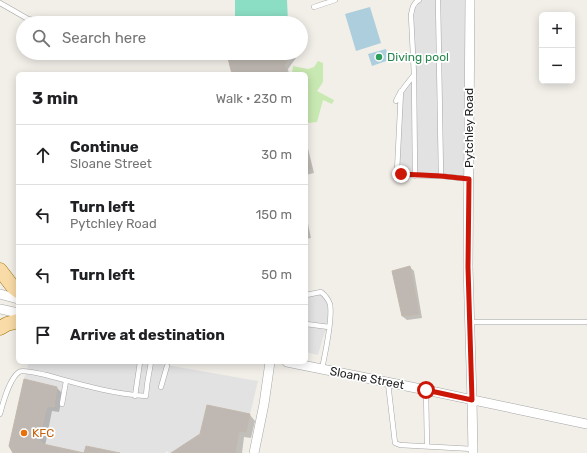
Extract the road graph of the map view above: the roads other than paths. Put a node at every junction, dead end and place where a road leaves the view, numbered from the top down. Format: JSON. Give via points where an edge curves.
{"nodes":[{"id":1,"x":335,"y":0,"type":"edge"},
{"id":2,"x":417,"y":0,"type":"edge"},
{"id":3,"x":438,"y":0,"type":"edge"},
{"id":4,"x":470,"y":0,"type":"edge"},
{"id":5,"x":0,"y":3,"type":"edge"},
{"id":6,"x":314,"y":7,"type":"dead end"},
{"id":7,"x":23,"y":16,"type":"edge"},
{"id":8,"x":414,"y":75,"type":"junction"},
{"id":9,"x":414,"y":176,"type":"junction"},
{"id":10,"x":441,"y":176,"type":"junction"},
{"id":11,"x":469,"y":179,"type":"junction"},
{"id":12,"x":0,"y":270,"type":"edge"},
{"id":13,"x":16,"y":289,"type":"edge"},
{"id":14,"x":0,"y":294,"type":"edge"},
{"id":15,"x":308,"y":295,"type":"edge"},
{"id":16,"x":16,"y":298,"type":"edge"},
{"id":17,"x":0,"y":309,"type":"edge"},
{"id":18,"x":16,"y":313,"type":"edge"},
{"id":19,"x":16,"y":322,"type":"edge"},
{"id":20,"x":469,"y":322,"type":"junction"},
{"id":21,"x":587,"y":322,"type":"edge"},
{"id":22,"x":308,"y":324,"type":"edge"},
{"id":23,"x":329,"y":327,"type":"junction"},
{"id":24,"x":0,"y":328,"type":"edge"},
{"id":25,"x":140,"y":364,"type":"edge"},
{"id":26,"x":151,"y":364,"type":"edge"},
{"id":27,"x":270,"y":364,"type":"edge"},
{"id":28,"x":297,"y":364,"type":"edge"},
{"id":29,"x":167,"y":366,"type":"dead end"},
{"id":30,"x":322,"y":369,"type":"junction"},
{"id":31,"x":66,"y":380,"type":"junction"},
{"id":32,"x":388,"y":382,"type":"junction"},
{"id":33,"x":138,"y":383,"type":"junction"},
{"id":34,"x":147,"y":385,"type":"junction"},
{"id":35,"x":161,"y":387,"type":"dead end"},
{"id":36,"x":426,"y":390,"type":"junction"},
{"id":37,"x":135,"y":396,"type":"junction"},
{"id":38,"x":472,"y":400,"type":"junction"},
{"id":39,"x":62,"y":404,"type":"dead end"},
{"id":40,"x":0,"y":414,"type":"edge"},
{"id":41,"x":587,"y":424,"type":"edge"},
{"id":42,"x":427,"y":446,"type":"junction"},
{"id":43,"x":441,"y":447,"type":"junction"},
{"id":44,"x":473,"y":451,"type":"edge"},
{"id":45,"x":254,"y":453,"type":"edge"},
{"id":46,"x":442,"y":453,"type":"edge"}],
"edges":[{"from":1,"to":6,"type":"lane"},
{"from":2,"to":8,"type":"lane","via":[[411,15]]},
{"from":3,"to":10,"type":"lane"},
{"from":4,"to":11,"type":"street","name":"Pytchley Road"},
{"from":5,"to":7,"type":"lane"},
{"from":8,"to":9,"type":"lane"},
{"from":8,"to":9,"type":"lane","via":[[401,91],[397,171]]},
{"from":9,"to":10,"type":"lane"},
{"from":10,"to":11,"type":"lane"},
{"from":11,"to":20,"type":"street","name":"Pytchley Road"},
{"from":12,"to":13,"type":"main road"},
{"from":14,"to":16,"type":"street"},
{"from":15,"to":23,"type":"lane","via":[[321,292],[325,295],[330,304]]},
{"from":17,"to":18,"type":"street"},
{"from":19,"to":24,"type":"main road"},
{"from":20,"to":21,"type":"lane"},
{"from":20,"to":38,"type":"street","name":"Pytchley Road"},
{"from":22,"to":23,"type":"lane"},
{"from":23,"to":30,"type":"lane"},
{"from":25,"to":33,"type":"lane"},
{"from":26,"to":34,"type":"lane"},
{"from":27,"to":45,"type":"street"},
{"from":28,"to":30,"type":"street","name":"Sloane Street"},
{"from":29,"to":35,"type":"lane"},
{"from":30,"to":32,"type":"street","name":"Sloane Street"},
{"from":31,"to":37,"type":"lane"},
{"from":31,"to":39,"type":"lane"},
{"from":31,"to":40,"type":"lane","via":[[22,371],[18,373],[9,387]]},
{"from":32,"to":36,"type":"street","name":"Sloane Street"},
{"from":32,"to":42,"type":"lane","via":[[395,443]]},
{"from":33,"to":34,"type":"lane"},
{"from":33,"to":37,"type":"lane"},
{"from":34,"to":37,"type":"lane","via":[[146,396]]},
{"from":36,"to":38,"type":"street","name":"Sloane Street"},
{"from":36,"to":42,"type":"lane"},
{"from":38,"to":41,"type":"street","name":"Sloane Street"},
{"from":38,"to":44,"type":"street","name":"Pytchley Road"},
{"from":42,"to":43,"type":"lane"},
{"from":43,"to":44,"type":"lane"},
{"from":43,"to":46,"type":"lane"}]}
